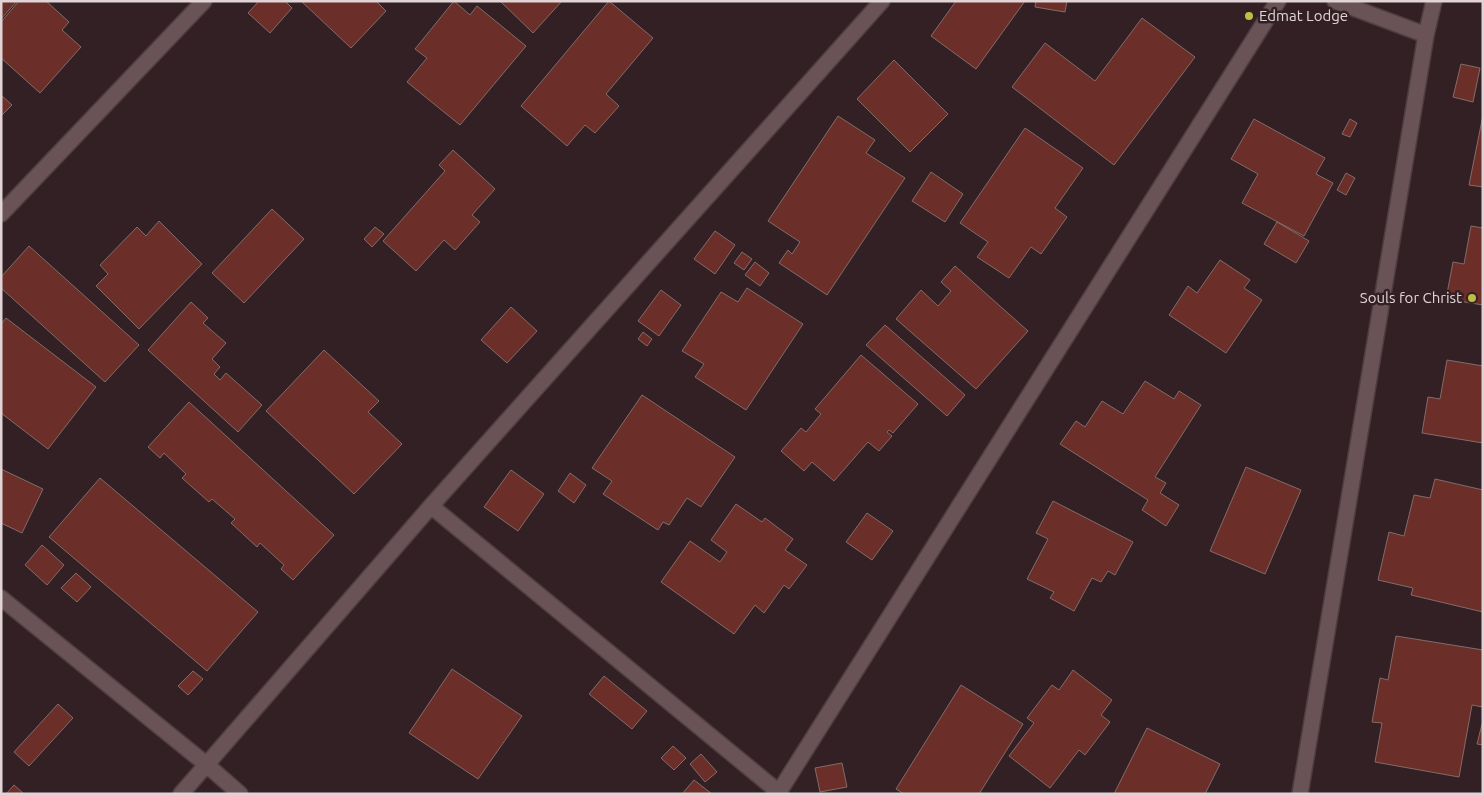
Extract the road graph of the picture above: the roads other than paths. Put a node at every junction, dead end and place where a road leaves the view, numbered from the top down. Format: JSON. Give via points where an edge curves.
{"nodes":[{"id":1,"x":204,"y":1,"type":"edge"},
{"id":2,"x":882,"y":1,"type":"edge"},
{"id":3,"x":1278,"y":1,"type":"edge"},
{"id":4,"x":1335,"y":1,"type":"edge"},
{"id":5,"x":1434,"y":1,"type":"edge"},
{"id":6,"x":1426,"y":35,"type":"junction"},
{"id":7,"x":1,"y":214,"type":"edge"},
{"id":8,"x":431,"y":506,"type":"junction"},
{"id":9,"x":1,"y":598,"type":"edge"},
{"id":10,"x":207,"y":765,"type":"junction"},
{"id":11,"x":780,"y":793,"type":"edge"},
{"id":12,"x":181,"y":794,"type":"edge"},
{"id":13,"x":240,"y":794,"type":"edge"},
{"id":14,"x":1300,"y":794,"type":"edge"}],
"edges":[{"from":1,"to":7,"type":"street"},
{"from":2,"to":8,"type":"street"},
{"from":3,"to":11,"type":"street"},
{"from":4,"to":6,"type":"street"},
{"from":5,"to":6,"type":"street"},
{"from":6,"to":14,"type":"street"},
{"from":8,"to":10,"type":"street"},
{"from":8,"to":11,"type":"street"},
{"from":9,"to":10,"type":"street"},
{"from":10,"to":12,"type":"street"},
{"from":10,"to":13,"type":"street"}]}
